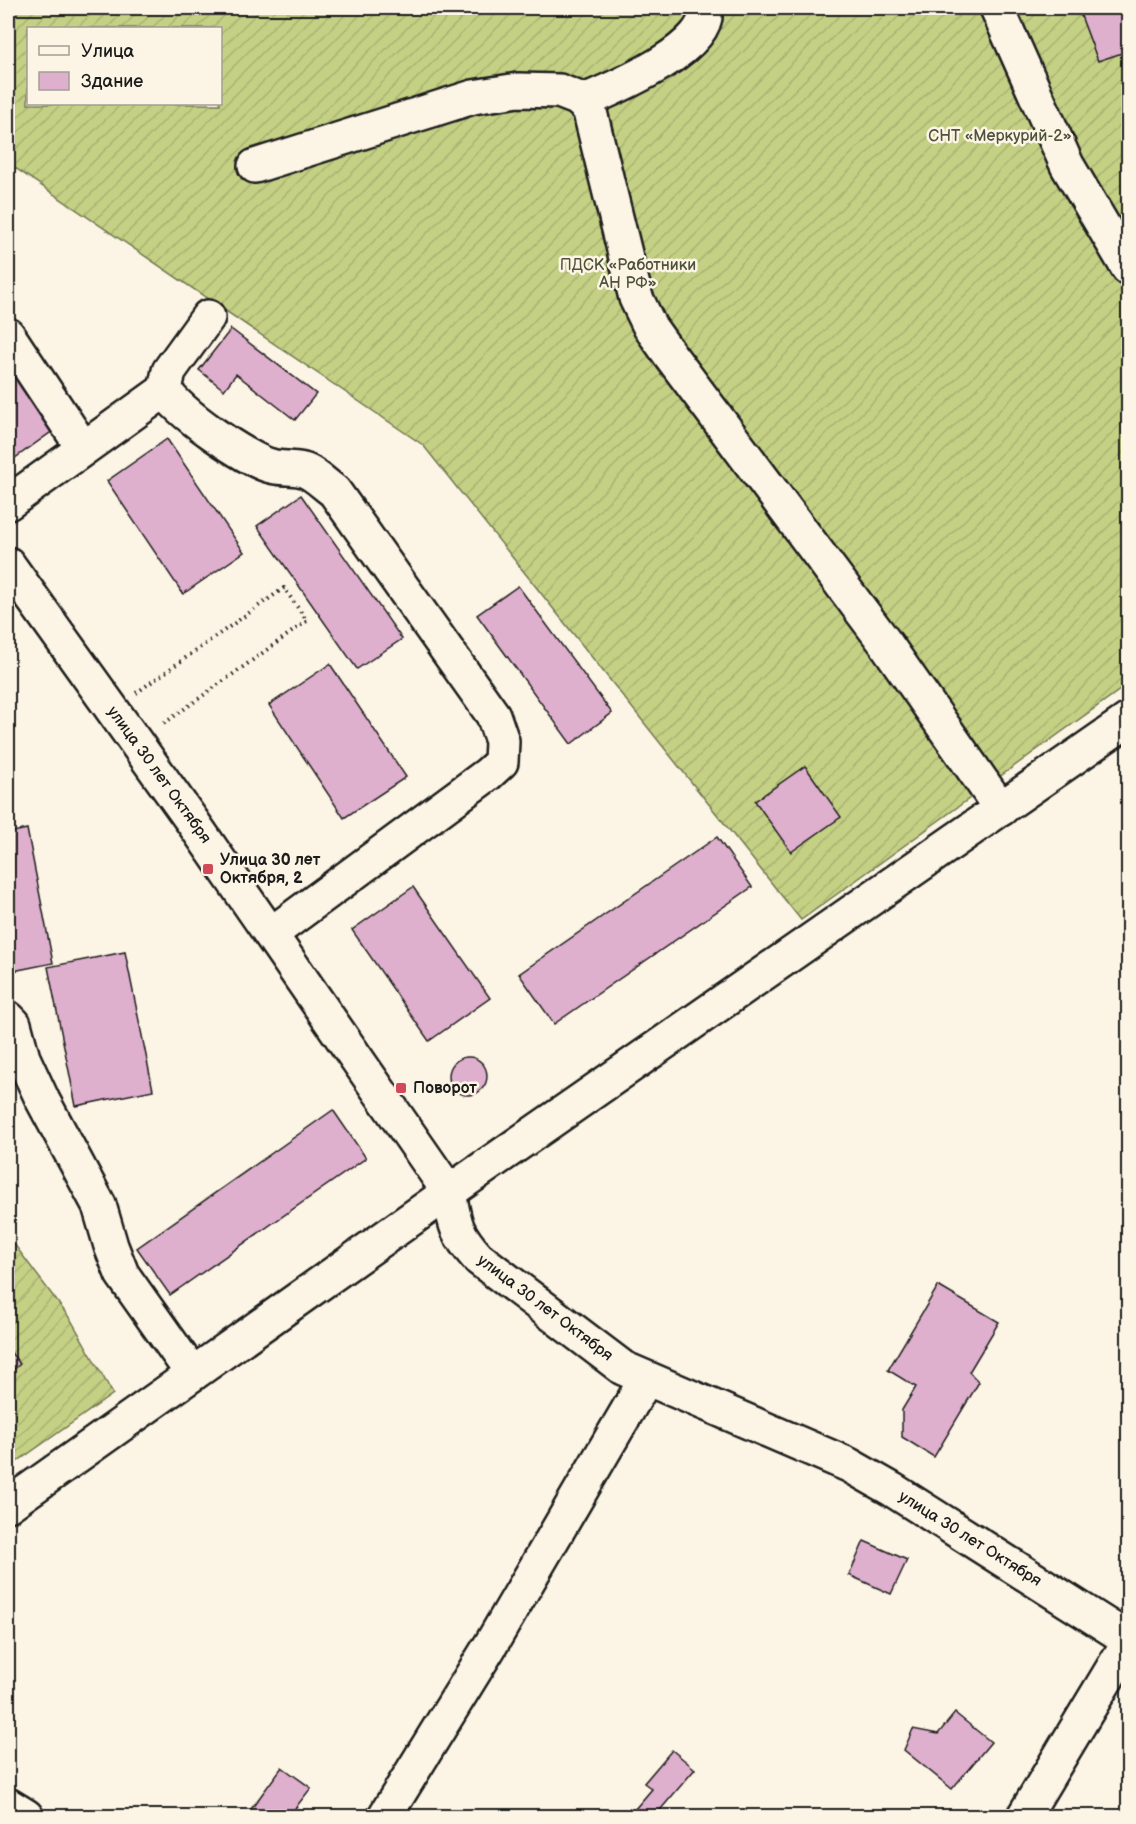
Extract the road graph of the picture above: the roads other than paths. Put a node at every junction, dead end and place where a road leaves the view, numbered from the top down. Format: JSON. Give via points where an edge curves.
{"nodes":[{"id":1,"x":705,"y":8,"type":"edge"},
{"id":2,"x":998,"y":8,"type":"edge"},
{"id":3,"x":582,"y":102,"type":"junction"},
{"id":4,"x":255,"y":166,"type":"dead end"},
{"id":5,"x":1128,"y":268,"type":"edge"},
{"id":6,"x":208,"y":317,"type":"dead end"},
{"id":7,"x":8,"y":335,"type":"edge"},
{"id":8,"x":165,"y":390,"type":"junction"},
{"id":9,"x":83,"y":448,"type":"junction"},
{"id":10,"x":8,"y":503,"type":"edge"},
{"id":11,"x":8,"y":564,"type":"edge"},
{"id":12,"x":1128,"y":720,"type":"edge"},
{"id":13,"x":1001,"y":809,"type":"junction"},
{"id":14,"x":271,"y":934,"type":"junction"},
{"id":15,"x":8,"y":1018,"type":"edge"},
{"id":16,"x":449,"y":1192,"type":"junction"},
{"id":17,"x":192,"y":1374,"type":"junction"},
{"id":18,"x":646,"y":1379,"type":"junction"},
{"id":19,"x":8,"y":1505,"type":"edge"},
{"id":20,"x":1128,"y":1641,"type":"edge"},
{"id":21,"x":8,"y":1805,"type":"edge"},
{"id":22,"x":26,"y":1816,"type":"edge"},
{"id":23,"x":385,"y":1816,"type":"edge"},
{"id":24,"x":1024,"y":1816,"type":"edge"}],
"edges":[{"from":1,"to":3,"type":"street","via":[[699,34],[668,60]]},
{"from":2,"to":5,"type":"street","via":[[1067,165]]},
{"from":3,"to":4,"type":"street","via":[[559,91],[518,90],[472,98]]},
{"from":3,"to":13,"type":"street","via":[[589,108],[636,298],[650,327],[886,644]]},
{"from":6,"to":8,"type":"street","via":[[169,371]]},
{"from":7,"to":9,"type":"street"},
{"from":8,"to":9,"type":"street"},
{"from":8,"to":14,"type":"street","via":[[169,398],[246,455],[270,466],[305,471],[334,491],[493,715],[502,741],[501,762],[488,774]]},
{"from":9,"to":10,"type":"street"},
{"from":11,"to":14,"type":"street","name":"улица 30 лет Октября"},
{"from":12,"to":13,"type":"street"},
{"from":13,"to":16,"type":"street"},
{"from":14,"to":16,"type":"street","name":"улица 30 лет Октября"},
{"from":15,"to":17,"type":"street","via":[[14,1024],[23,1058],[43,1101],[99,1205],[122,1274]]},
{"from":16,"to":17,"type":"street"},
{"from":16,"to":18,"type":"street","name":"улица 30 лет Октября","via":[[455,1226],[478,1258],[615,1362]]},
{"from":17,"to":19,"type":"street"},
{"from":18,"to":20,"type":"street","name":"улица 30 лет Октября","via":[[849,1465]]},
{"from":18,"to":23,"type":"street"},
{"from":20,"to":24,"type":"street"},
{"from":21,"to":22,"type":"street"}]}
